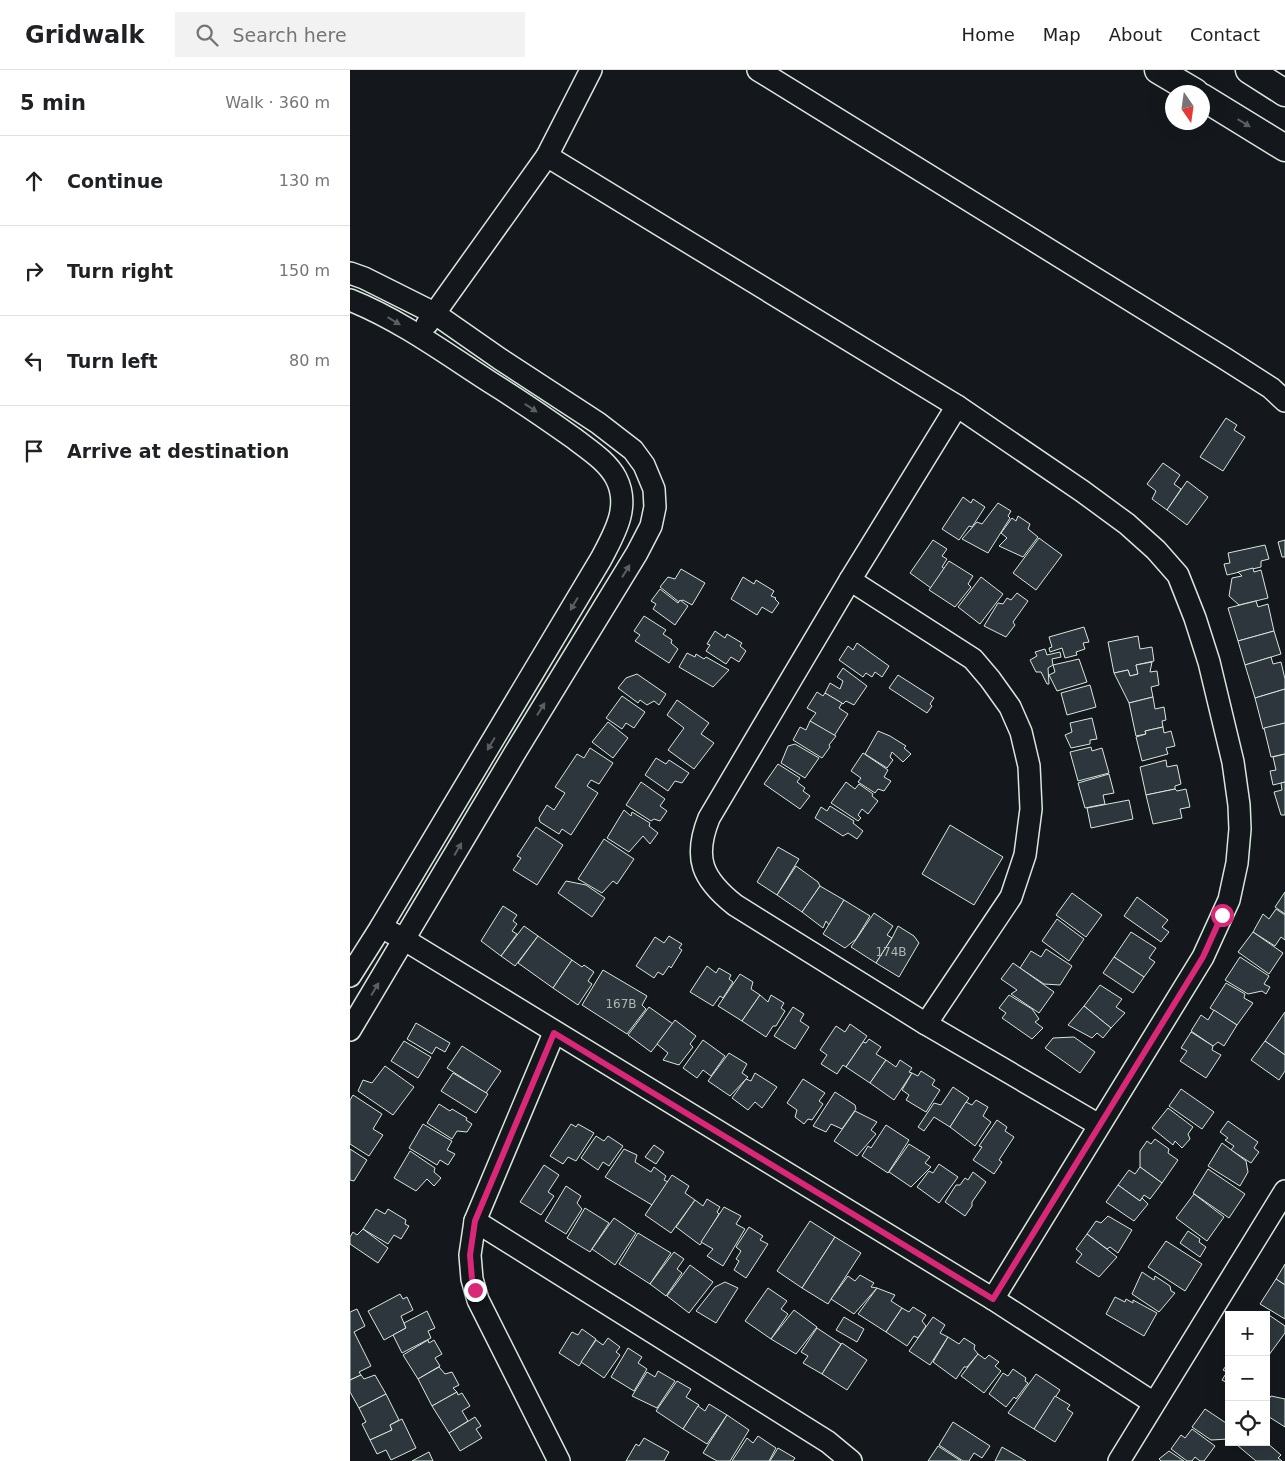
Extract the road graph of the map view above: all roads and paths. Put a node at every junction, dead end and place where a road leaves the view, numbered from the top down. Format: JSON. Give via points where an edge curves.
{"nodes":[{"id":1,"x":591,"y":70,"type":"edge"},
{"id":2,"x":758,"y":70,"type":"edge"},
{"id":3,"x":1158,"y":70,"type":"edge"},
{"id":4,"x":1249,"y":70,"type":"edge"},
{"id":5,"x":1183,"y":85,"type":"edge"},
{"id":6,"x":1285,"y":93,"type":"edge"},
{"id":7,"x":1210,"y":102,"type":"edge"},
{"id":8,"x":1285,"y":148,"type":"edge"},
{"id":9,"x":547,"y":156,"type":"junction"},
{"id":10,"x":350,"y":273,"type":"edge"},
{"id":11,"x":350,"y":300,"type":"edge"},
{"id":12,"x":434,"y":313,"type":"junction"},
{"id":13,"x":419,"y":337,"type":"junction"},
{"id":14,"x":1285,"y":400,"type":"edge"},
{"id":15,"x":957,"y":406,"type":"junction"},
{"id":16,"x":850,"y":580,"type":"junction"},
{"id":17,"x":381,"y":927,"type":"junction"},
{"id":18,"x":405,"y":940,"type":"junction"},
{"id":19,"x":350,"y":976,"type":"edge"},
{"id":20,"x":926,"y":1024,"type":"junction"},
{"id":21,"x":350,"y":1030,"type":"edge"},
{"id":22,"x":554,"y":1033,"type":"junction"},
{"id":23,"x":1099,"y":1125,"type":"junction"},
{"id":24,"x":1285,"y":1191,"type":"edge"},
{"id":25,"x":475,"y":1221,"type":"junction"},
{"id":26,"x":993,"y":1299,"type":"junction"},
{"id":27,"x":1154,"y":1402,"type":"junction"},
{"id":28,"x":559,"y":1461,"type":"edge"},
{"id":29,"x":851,"y":1461,"type":"edge"},
{"id":30,"x":1119,"y":1461,"type":"edge"}],
"edges":[{"from":1,"to":9,"type":"street"},
{"from":2,"to":14,"type":"street","via":[[1224,358]]},
{"from":3,"to":5,"type":"street"},
{"from":4,"to":6,"type":"street"},
{"from":7,"to":8,"type":"street","one_way":true},
{"from":9,"to":12,"type":"street"},
{"from":9,"to":15,"type":"street"},
{"from":10,"to":12,"type":"street"},
{"from":11,"to":13,"type":"street","one_way":true,"via":[[374,309]]},
{"from":12,"to":13,"type":"street"},
{"from":18,"to":12,"type":"street","one_way":true,"via":[[637,553],[651,526],[655,507],[654,489],[644,465],[633,450]]},
{"from":13,"to":17,"type":"street","one_way":true,"via":[[540,414],[598,457],[617,479],[622,512],[601,559]]},
{"from":15,"to":16,"type":"street"},
{"from":15,"to":23,"type":"street","via":[[1127,524],[1178,576],[1209,662],[1233,762],[1240,829],[1229,900],[1203,957]]},
{"from":16,"to":20,"type":"street","via":[[973,659],[1010,707],[1021,732],[1029,766],[1031,809],[1027,846],[1011,897]]},
{"from":16,"to":20,"type":"street","via":[[709,818],[703,833],[701,854],[707,876],[720,893]]},
{"from":17,"to":18,"type":"street"},
{"from":17,"to":19,"type":"street"},
{"from":21,"to":18,"type":"street","one_way":true},
{"from":18,"to":22,"type":"street"},
{"from":20,"to":23,"type":"street"},
{"from":22,"to":25,"type":"street"},
{"from":22,"to":26,"type":"street"},
{"from":23,"to":26,"type":"street"},
{"from":24,"to":27,"type":"street"},
{"from":25,"to":28,"type":"street","via":[[470,1255],[478,1300]]},
{"from":25,"to":29,"type":"street","via":[[828,1442]]},
{"from":26,"to":27,"type":"street"},
{"from":27,"to":30,"type":"street"}]}
